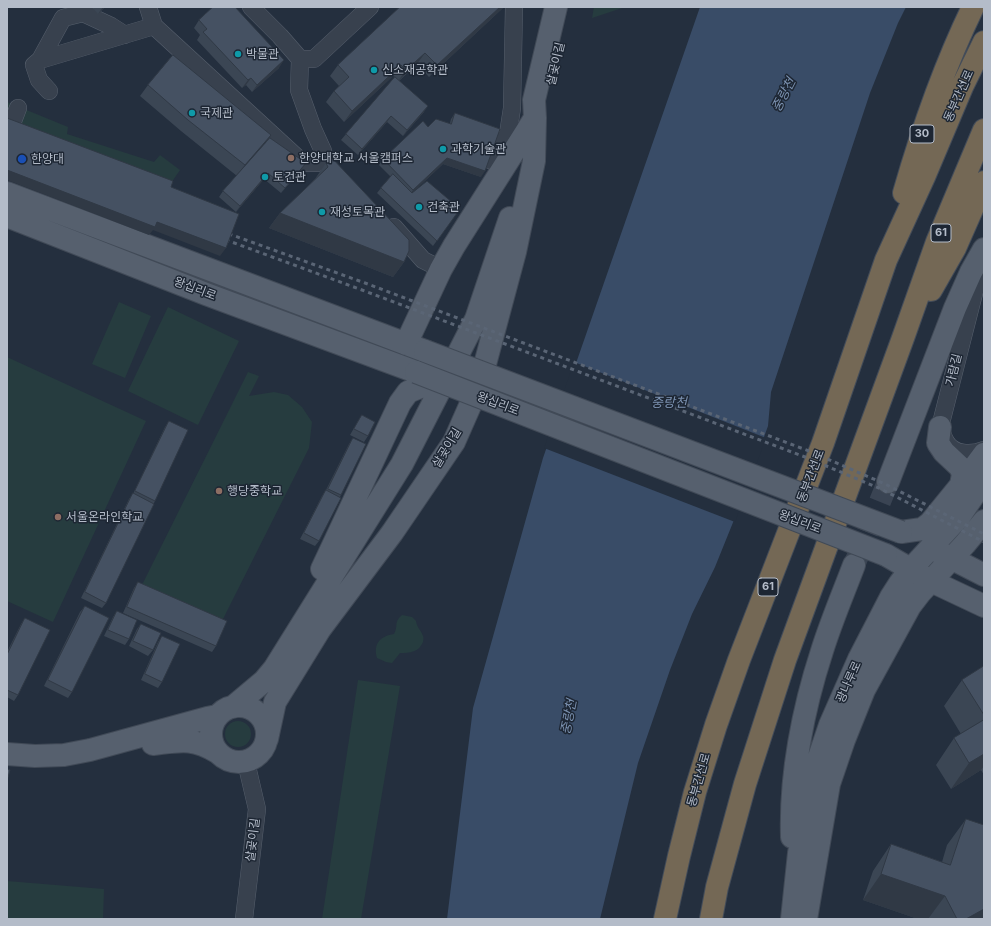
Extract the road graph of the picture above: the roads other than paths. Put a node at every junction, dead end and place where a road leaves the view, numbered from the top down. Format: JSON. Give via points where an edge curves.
{"nodes":[{"id":1,"x":148,"y":7,"type":"edge"},
{"id":2,"x":252,"y":7,"type":"edge"},
{"id":3,"x":370,"y":7,"type":"edge"},
{"id":4,"x":514,"y":7,"type":"edge"},
{"id":5,"x":556,"y":7,"type":"edge"},
{"id":6,"x":570,"y":7,"type":"edge"},
{"id":7,"x":81,"y":10,"type":"edge"},
{"id":8,"x":971,"y":10,"type":"edge"},
{"id":9,"x":154,"y":26,"type":"junction"},
{"id":10,"x":125,"y":35,"type":"junction"},
{"id":11,"x":984,"y":42,"type":"edge"},
{"id":12,"x":300,"y":59,"type":"junction"},
{"id":13,"x":40,"y":60,"type":"junction"},
{"id":14,"x":49,"y":90,"type":"dead end"},
{"id":15,"x":18,"y":108,"type":"dead end"},
{"id":16,"x":535,"y":118,"type":"junction"},
{"id":17,"x":10,"y":129,"type":"edge"},
{"id":18,"x":984,"y":130,"type":"edge"},
{"id":19,"x":490,"y":160,"type":"edge"},
{"id":20,"x":984,"y":182,"type":"edge"},
{"id":21,"x":7,"y":194,"type":"edge"},
{"id":22,"x":382,"y":214,"type":"edge"},
{"id":23,"x":7,"y":216,"type":"edge"},
{"id":24,"x":984,"y":248,"type":"edge"},
{"id":25,"x":984,"y":256,"type":"edge"},
{"id":26,"x":886,"y":260,"type":"junction"},
{"id":27,"x":441,"y":269,"type":"junction"},
{"id":28,"x":903,"y":338,"type":"junction"},
{"id":29,"x":416,"y":348,"type":"junction"},
{"id":30,"x":440,"y":382,"type":"junction"},
{"id":31,"x":940,"y":427,"type":"junction"},
{"id":32,"x":984,"y":450,"type":"edge"},
{"id":33,"x":984,"y":454,"type":"edge"},
{"id":34,"x":984,"y":480,"type":"edge"},
{"id":35,"x":888,"y":482,"type":"tunnel mouth"},
{"id":36,"x":961,"y":485,"type":"junction"},
{"id":37,"x":984,"y":521,"type":"edge"},
{"id":38,"x":901,"y":532,"type":"junction"},
{"id":39,"x":931,"y":547,"type":"junction"},
{"id":40,"x":951,"y":559,"type":"junction"},
{"id":41,"x":854,"y":565,"type":"tunnel mouth"},
{"id":42,"x":910,"y":569,"type":"junction"},
{"id":43,"x":984,"y":575,"type":"edge"},
{"id":44,"x":931,"y":581,"type":"junction"},
{"id":45,"x":984,"y":606,"type":"edge"},
{"id":46,"x":315,"y":621,"type":"junction"},
{"id":47,"x":225,"y":712,"type":"junction"},
{"id":48,"x":267,"y":739,"type":"junction"},
{"id":49,"x":90,"y":750,"type":"junction"},
{"id":50,"x":217,"y":752,"type":"junction"},
{"id":51,"x":7,"y":754,"type":"edge"},
{"id":52,"x":246,"y":762,"type":"junction"},
{"id":53,"x":799,"y":853,"type":"junction"},
{"id":54,"x":244,"y":919,"type":"edge"},
{"id":55,"x":665,"y":919,"type":"edge"},
{"id":56,"x":711,"y":919,"type":"edge"},
{"id":57,"x":792,"y":919,"type":"edge"},
{"id":58,"x":806,"y":919,"type":"edge"}],
"edges":[{"from":1,"to":9,"type":"street"},
{"from":2,"to":12,"type":"street"},
{"from":3,"to":12,"type":"street","via":[[314,60]]},
{"from":4,"to":19,"type":"street","via":[[512,108],[508,134]]},
{"from":5,"to":16,"type":"main road","name":"살곶이길","via":[[534,100]]},
{"from":6,"to":16,"type":"main road","name":"살곶이길","via":[[547,103]]},
{"from":7,"to":10,"type":"street"},
{"from":7,"to":13,"type":"street","via":[[63,18]]},
{"from":8,"to":26,"type":"highway","number":"30","via":[[917,146]]},
{"from":9,"to":10,"type":"street"},
{"from":9,"to":12,"type":"street","via":[[303,163],[317,163],[327,160],[299,90]]},
{"from":10,"to":13,"type":"street"},
{"from":11,"to":26,"type":"highway","name":"동부간선로","number":"61"},
{"from":13,"to":14,"type":"street","via":[[34,65],[39,80]]},
{"from":15,"to":17,"type":"street"},
{"from":16,"to":27,"type":"main road"},
{"from":16,"to":46,"type":"main road","name":"살곶이길","via":[[510,220],[476,319],[402,464]]},
{"from":16,"to":46,"type":"main road","name":"살곶이길","via":[[534,161],[515,252],[480,383],[454,442],[392,533]]},
{"from":18,"to":28,"type":"highway","number":"61","via":[[937,242]]},
{"from":20,"to":28,"type":"highway","via":[[955,248]]},
{"from":21,"to":29,"type":"main road","name":"왕십리로"},
{"from":22,"to":27,"type":"street","via":[[423,260]]},
{"from":23,"to":30,"type":"main road","name":"왕십리로","bridge":true},
{"from":24,"to":35,"type":"main road","via":[[955,308]]},
{"from":25,"to":31,"type":"street","name":"가람길"},
{"from":26,"to":55,"type":"highway","name":"동부간선로","number":"61","via":[[823,443],[716,725],[692,806]]},
{"from":27,"to":29,"type":"main road"},
{"from":28,"to":56,"type":"highway","number":"61","via":[[764,722],[729,842]]},
{"from":29,"to":38,"type":"main road","name":"왕십리로","bridge":true},
{"from":30,"to":42,"type":"main road","name":"왕십리로","bridge":true,"via":[[886,555]]},
{"from":30,"to":46,"type":"main road","via":[[408,392],[400,403],[316,581]]},
{"from":31,"to":32,"type":"street","via":[[946,442],[956,451],[962,453]]},
{"from":31,"to":36,"type":"main road","via":[[938,443],[960,467],[963,474]]},
{"from":33,"to":36,"type":"main road"},
{"from":34,"to":39,"type":"main road","name":"광나루로","via":[[959,516]]},
{"from":36,"to":38,"type":"main road","via":[[930,523],[922,529]]},
{"from":37,"to":40,"type":"main road","name":"광나루로"},
{"from":38,"to":39,"type":"main road","name":"왕십리로"},
{"from":39,"to":40,"type":"main road","name":"왕십리로"},
{"from":39,"to":42,"type":"main road","name":"광나루로"},
{"from":40,"to":43,"type":"main road","name":"왕십리로"},
{"from":40,"to":44,"type":"main road","name":"광나루로"},
{"from":41,"to":53,"type":"main road","via":[[812,681],[799,743],[792,817],[792,837]]},
{"from":42,"to":44,"type":"main road","name":"왕십리로"},
{"from":42,"to":53,"type":"main road","name":"광나루로","via":[[891,597],[830,725],[815,769]]},
{"from":44,"to":45,"type":"main road","name":"왕십리로"},
{"from":44,"to":58,"type":"main road","name":"광나루로","via":[[910,606],[864,690],[844,740],[829,784]]},
{"from":46,"to":47,"type":"main road","name":"살곶이길","via":[[264,681]]},
{"from":46,"to":48,"type":"main road","name":"살곶이길","via":[[275,702]]},
{"from":47,"to":48,"type":"main road","via":[[242,706],[251,709],[264,721]]},
{"from":47,"to":49,"type":"main road","name":"살곶이길"},
{"from":47,"to":50,"type":"main road","via":[[213,724],[212,743]]},
{"from":48,"to":52,"type":"main road","via":[[259,753]]},
{"from":49,"to":50,"type":"main road","name":"살곶이길","via":[[184,741],[202,744]]},
{"from":49,"to":51,"type":"main road","name":"살곶이길","via":[[64,755]]},
{"from":50,"to":52,"type":"main road","via":[[230,761]]},
{"from":52,"to":54,"type":"street","name":"살곶이길","via":[[257,809]]},
{"from":53,"to":57,"type":"main road","name":"광나루로"}]}
